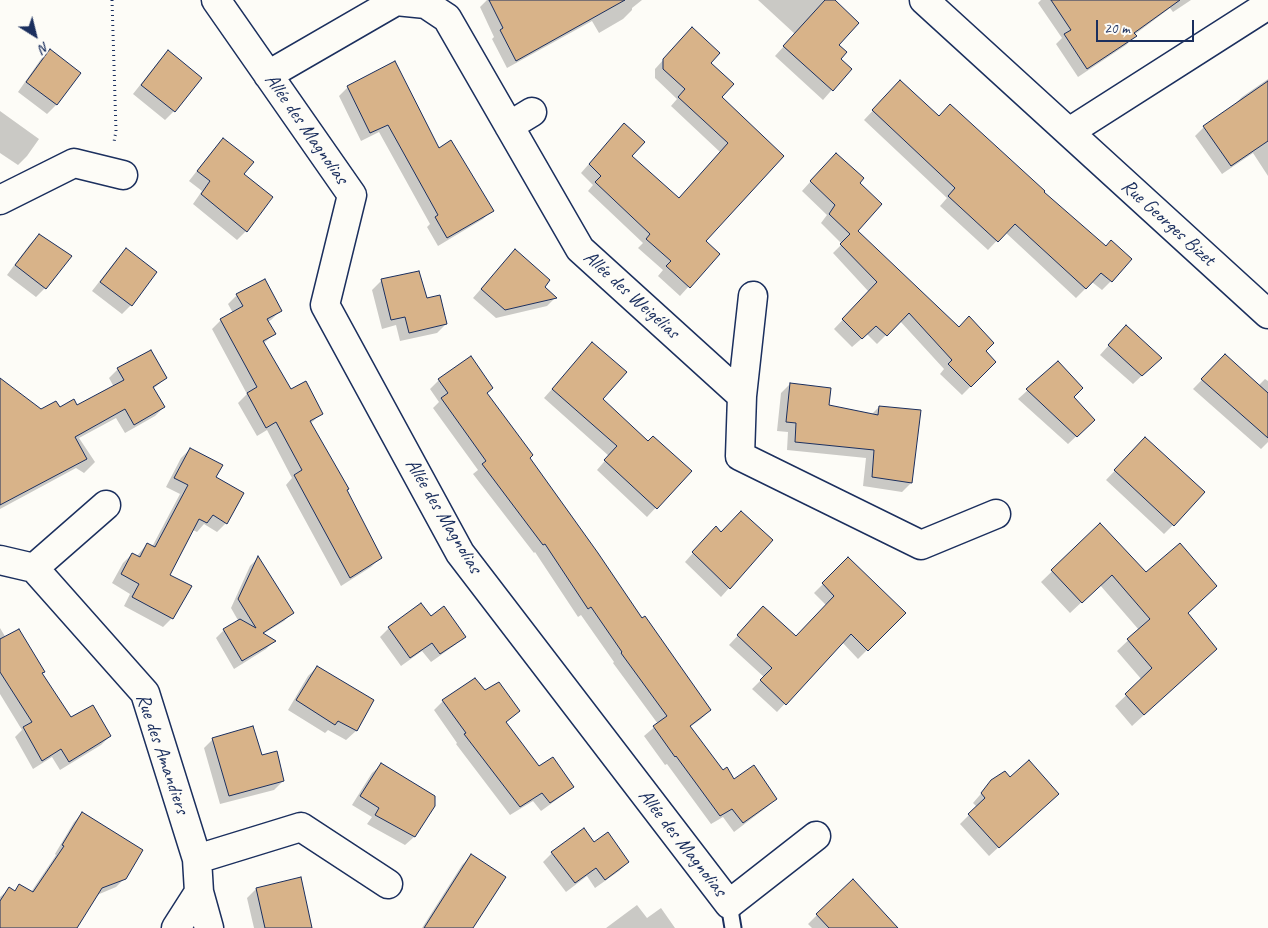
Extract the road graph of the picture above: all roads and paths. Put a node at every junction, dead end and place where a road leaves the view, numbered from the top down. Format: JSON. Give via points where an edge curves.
{"nodes":[{"id":1,"x":112,"y":0,"type":"edge"},
{"id":2,"x":216,"y":0,"type":"edge"},
{"id":3,"x":924,"y":0,"type":"edge"},
{"id":4,"x":1268,"y":5,"type":"edge"},
{"id":5,"x":268,"y":75,"type":"junction"},
{"id":6,"x":1069,"y":132,"type":"junction"},
{"id":7,"x":115,"y":173,"type":"joint"},
{"id":8,"x":0,"y":200,"type":"edge"},
{"id":9,"x":753,"y":296,"type":"dead end"},
{"id":10,"x":1268,"y":314,"type":"edge"},
{"id":11,"x":742,"y":396,"type":"junction"},
{"id":12,"x":106,"y":506,"type":"dead end"},
{"id":13,"x":996,"y":514,"type":"dead end"},
{"id":14,"x":0,"y":560,"type":"edge"},
{"id":15,"x":34,"y":568,"type":"junction"},
{"id":16,"x":816,"y":836,"type":"dead end"},
{"id":17,"x":197,"y":859,"type":"junction"},
{"id":18,"x":388,"y":884,"type":"dead end"},
{"id":19,"x":199,"y":892,"type":"junction"},
{"id":20,"x":731,"y":916,"type":"edge"},
{"id":21,"x":176,"y":928,"type":"edge"},
{"id":22,"x":209,"y":928,"type":"edge"}],
"edges":[{"from":1,"to":7,"type":"path"},
{"from":2,"to":5,"type":"street","name":"Allée des Magnolias"},
{"from":3,"to":6,"type":"street","name":"Rue Georges Bizet"},
{"from":4,"to":6,"type":"street"},
{"from":5,"to":11,"type":"street","name":"Allée des Weigélias","via":[[396,1],[426,4],[448,18],[520,119],[580,249]]},
{"from":5,"to":20,"type":"street","name":"Allée des Magnolias","via":[[352,195],[325,305],[460,554]]},
{"from":6,"to":10,"type":"street","name":"Rue Georges Bizet"},
{"from":7,"to":8,"type":"street","via":[[74,163]]},
{"from":9,"to":11,"type":"street"},
{"from":11,"to":13,"type":"street","via":[[740,456],[921,545]]},
{"from":12,"to":15,"type":"street"},
{"from":14,"to":15,"type":"street"},
{"from":15,"to":17,"type":"street","name":"Rue des Amandiers","via":[[145,693]]},
{"from":16,"to":20,"type":"street","name":"Allée des Magnolias"},
{"from":17,"to":18,"type":"street","via":[[301,827]]},
{"from":17,"to":19,"type":"street","name":"Rue des Amandiers"},
{"from":19,"to":21,"type":"street"},
{"from":19,"to":22,"type":"street","name":"Rue des Amandiers"}]}
